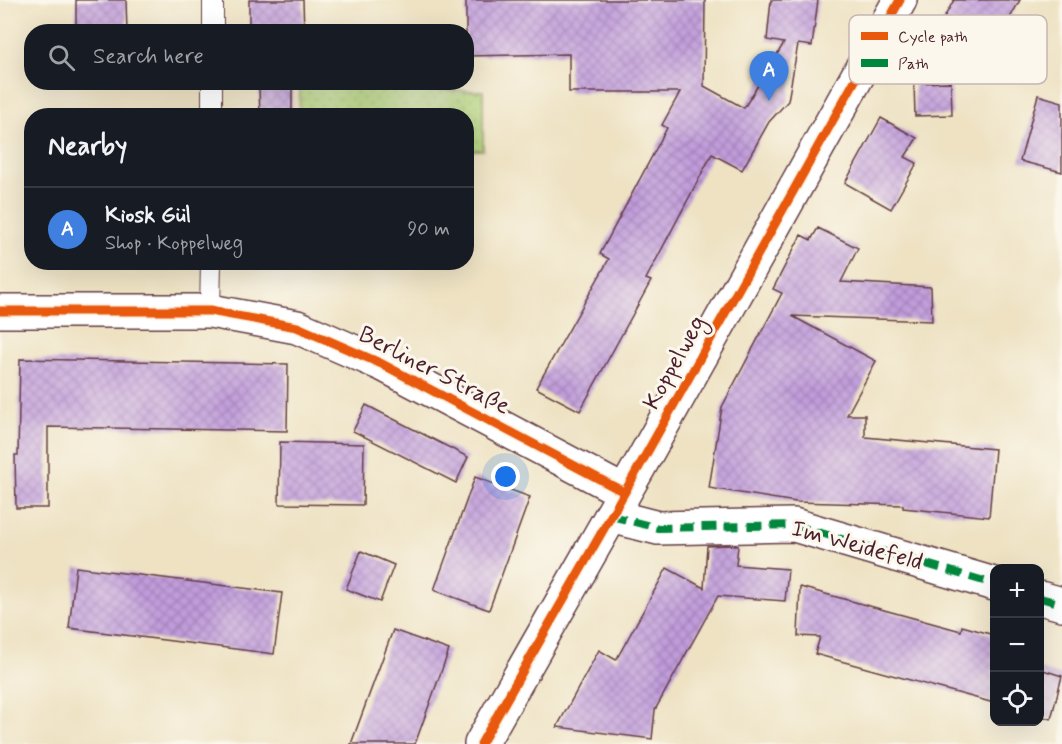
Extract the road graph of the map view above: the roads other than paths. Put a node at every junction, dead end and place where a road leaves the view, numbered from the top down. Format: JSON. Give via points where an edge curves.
{"nodes":[{"id":1,"x":213,"y":0,"type":"edge"},
{"id":2,"x":900,"y":0,"type":"edge"},
{"id":3,"x":892,"y":15,"type":"edge"},
{"id":4,"x":213,"y":24,"type":"edge"},
{"id":5,"x":853,"y":84,"type":"edge"},
{"id":6,"x":212,"y":90,"type":"edge"},
{"id":7,"x":212,"y":108,"type":"edge"},
{"id":8,"x":211,"y":270,"type":"edge"},
{"id":9,"x":0,"y":311,"type":"edge"},
{"id":10,"x":210,"y":311,"type":"junction"},
{"id":11,"x":618,"y":504,"type":"junction"},
{"id":12,"x":990,"y":583,"type":"edge"},
{"id":13,"x":1044,"y":599,"type":"edge"},
{"id":14,"x":1062,"y":604,"type":"edge"},
{"id":15,"x":482,"y":744,"type":"edge"}],
"edges":[{"from":1,"to":4,"type":"lane"},
{"from":2,"to":3,"type":"street","name":"Koppelweg"},
{"from":5,"to":11,"type":"street","name":"Koppelweg"},
{"from":6,"to":7,"type":"lane"},
{"from":8,"to":10,"type":"lane"},
{"from":9,"to":10,"type":"street","name":"Berliner Straße"},
{"from":10,"to":11,"type":"street","name":"Berliner Straße","via":[[297,327],[382,364]]},
{"from":11,"to":12,"type":"street","name":"Im Weidefeld","via":[[658,528],[794,525]]},
{"from":11,"to":15,"type":"street","name":"Koppelweg"},
{"from":13,"to":14,"type":"street"}]}
